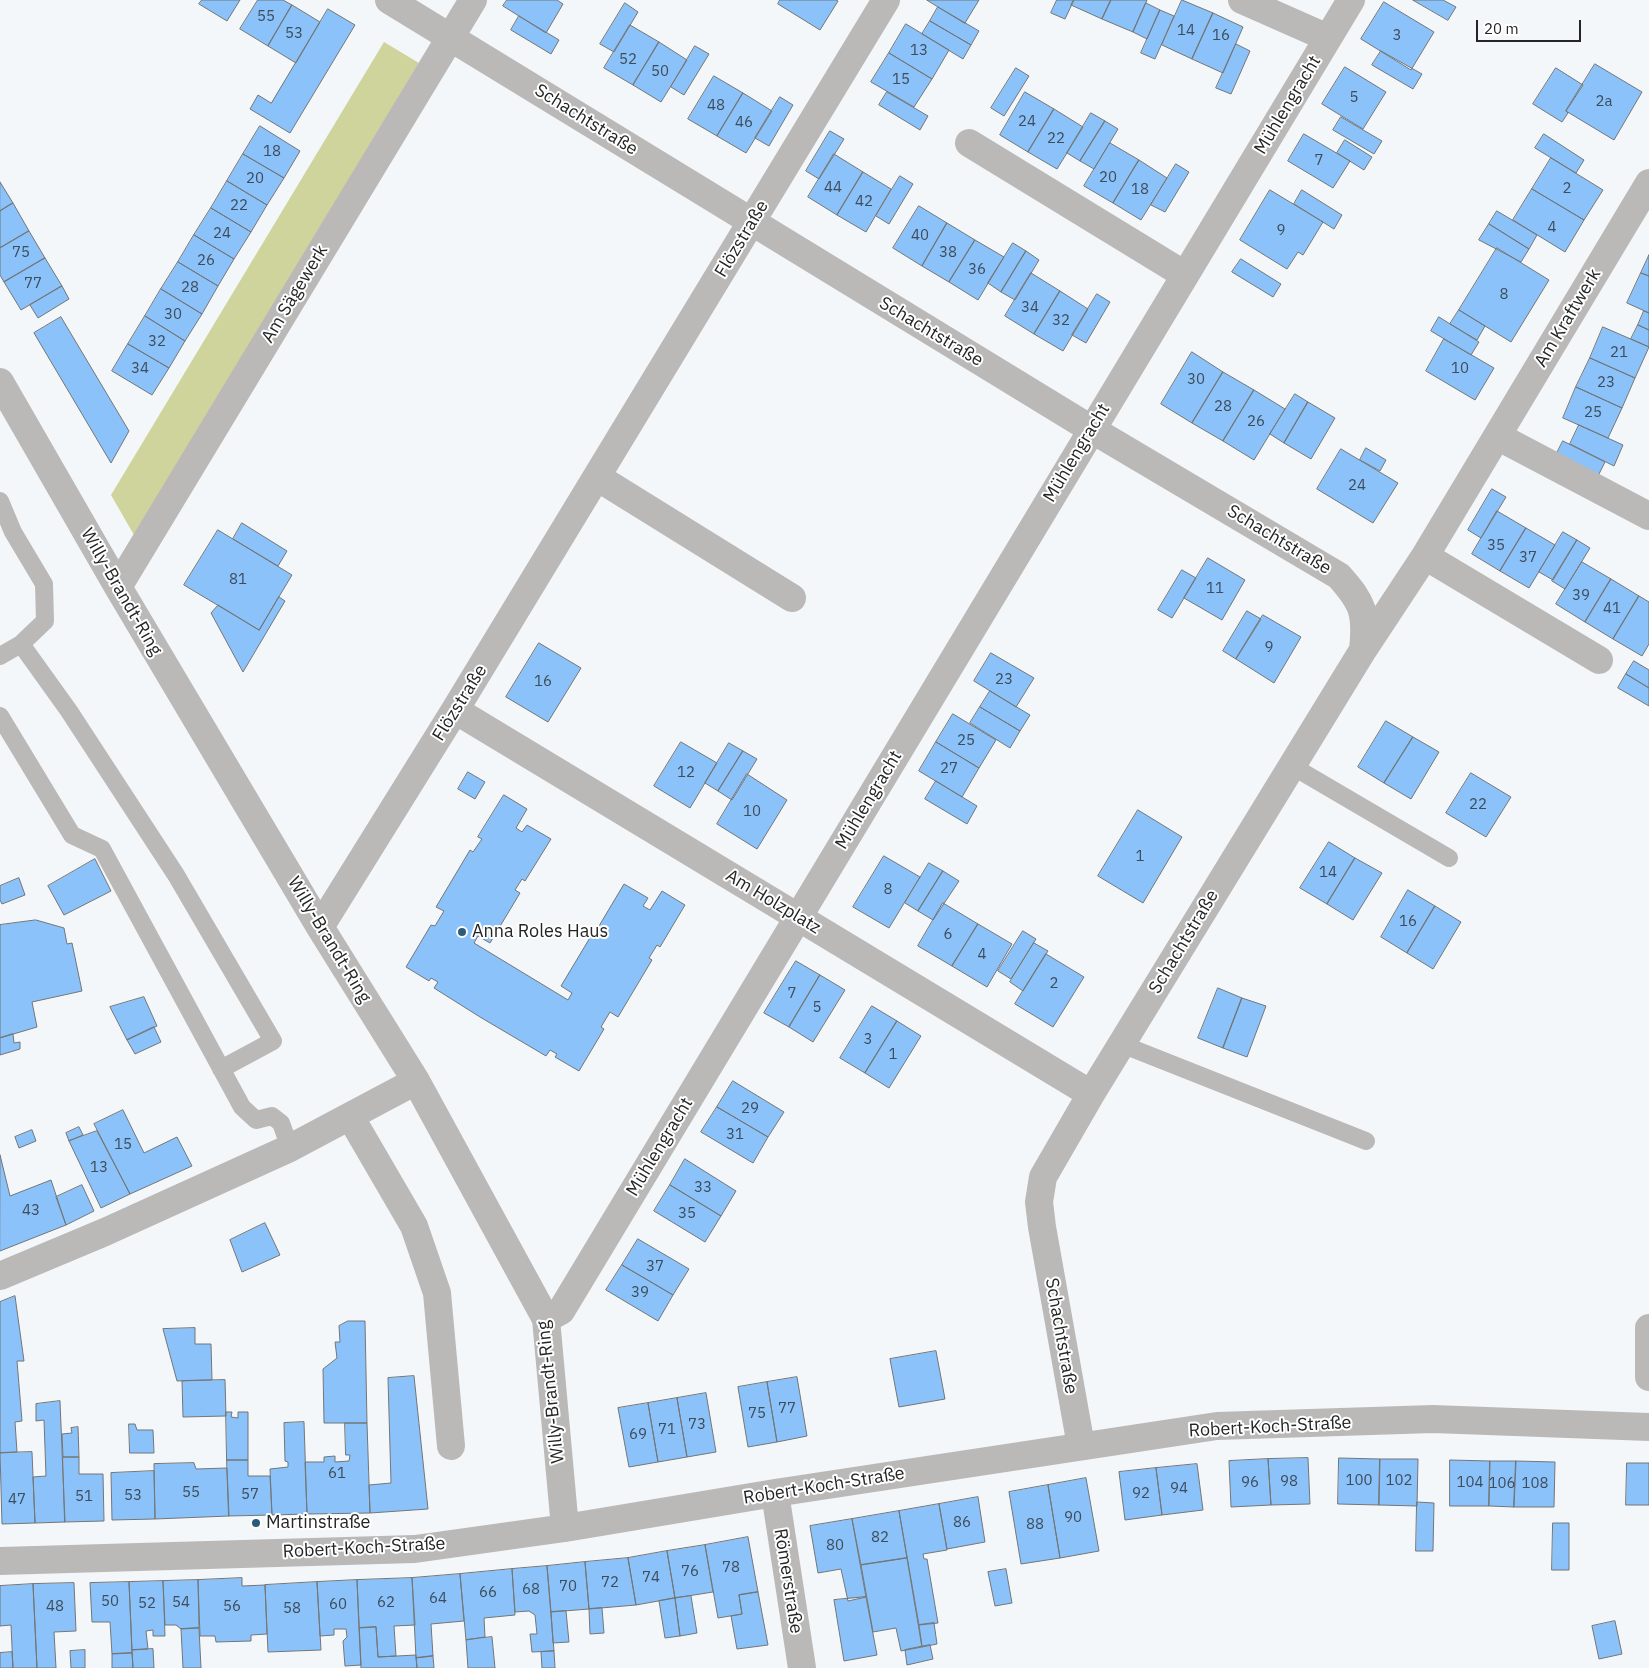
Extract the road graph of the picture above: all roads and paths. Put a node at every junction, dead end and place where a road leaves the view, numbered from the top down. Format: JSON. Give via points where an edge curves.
{"nodes":[{"id":1,"x":389,"y":0,"type":"edge"},
{"id":2,"x":473,"y":0,"type":"edge"},
{"id":3,"x":886,"y":0,"type":"edge"},
{"id":4,"x":1242,"y":0,"type":"edge"},
{"id":5,"x":1351,"y":0,"type":"edge"},
{"id":6,"x":451,"y":36,"type":"junction"},
{"id":7,"x":1328,"y":38,"type":"junction"},
{"id":8,"x":969,"y":143,"type":"dead end"},
{"id":9,"x":1645,"y":197,"type":"edge"},
{"id":10,"x":752,"y":223,"type":"junction"},
{"id":11,"x":1185,"y":275,"type":"junction"},
{"id":12,"x":0,"y":382,"type":"edge"},
{"id":13,"x":1091,"y":429,"type":"junction"},
{"id":14,"x":1497,"y":436,"type":"junction"},
{"id":15,"x":597,"y":477,"type":"junction"},
{"id":16,"x":0,"y":502,"type":"edge"},
{"id":17,"x":1649,"y":516,"type":"edge"},
{"id":18,"x":1425,"y":556,"type":"junction"},
{"id":19,"x":118,"y":587,"type":"junction"},
{"id":20,"x":792,"y":598,"type":"dead end"},
{"id":21,"x":21,"y":644,"type":"junction"},
{"id":22,"x":1363,"y":650,"type":"junction"},
{"id":23,"x":0,"y":656,"type":"edge"},
{"id":24,"x":1598,"y":660,"type":"dead end"},
{"id":25,"x":456,"y":710,"type":"junction"},
{"id":26,"x":0,"y":716,"type":"edge"},
{"id":27,"x":1292,"y":766,"type":"junction"},
{"id":28,"x":1450,"y":858,"type":"dead end"},
{"id":29,"x":799,"y":918,"type":"junction"},
{"id":30,"x":320,"y":927,"type":"junction"},
{"id":31,"x":1121,"y":1044,"type":"junction"},
{"id":32,"x":221,"y":1069,"type":"junction"},
{"id":33,"x":416,"y":1081,"type":"junction"},
{"id":34,"x":1091,"y":1094,"type":"junction"},
{"id":35,"x":350,"y":1116,"type":"junction"},
{"id":36,"x":1366,"y":1141,"type":"dead end"},
{"id":37,"x":290,"y":1148,"type":"junction"},
{"id":38,"x":0,"y":1276,"type":"edge"},
{"id":39,"x":546,"y":1319,"type":"junction"},
{"id":40,"x":1649,"y":1328,"type":"edge"},
{"id":41,"x":1649,"y":1377,"type":"edge"},
{"id":42,"x":1649,"y":1427,"type":"edge"},
{"id":43,"x":450,"y":1446,"type":"dead end"},
{"id":44,"x":1081,"y":1446,"type":"junction"},
{"id":45,"x":774,"y":1493,"type":"junction"},
{"id":46,"x":565,"y":1528,"type":"junction"},
{"id":47,"x":0,"y":1561,"type":"edge"},
{"id":48,"x":802,"y":1668,"type":"edge"}],
"edges":[{"from":1,"to":6,"type":"street","name":"Schachtstraße"},
{"from":2,"to":6,"type":"street","name":"Am Sägewerk"},
{"from":3,"to":10,"type":"street","name":"Flözstraße"},
{"from":4,"to":7,"type":"street","name":"Mühlengracht"},
{"from":5,"to":7,"type":"street","name":"Mühlengracht"},
{"from":6,"to":10,"type":"street","name":"Schachtstraße"},
{"from":6,"to":19,"type":"street","name":"Am Sägewerk"},
{"from":7,"to":11,"type":"street","name":"Mühlengracht"},
{"from":8,"to":11,"type":"street"},
{"from":9,"to":14,"type":"street","name":"Am Kraftwerk"},
{"from":10,"to":13,"type":"street","name":"Schachtstraße"},
{"from":10,"to":15,"type":"street","name":"Flözstraße"},
{"from":11,"to":13,"type":"street","name":"Mühlengracht"},
{"from":12,"to":19,"type":"street","name":"Willy-Brandt-Ring"},
{"from":13,"to":22,"type":"street","name":"Schachtstraße","via":[[1339,576],[1359,599],[1366,626]]},
{"from":13,"to":29,"type":"street","name":"Mühlengracht"},
{"from":14,"to":17,"type":"street"},
{"from":14,"to":18,"type":"street","name":"Am Kraftwerk"},
{"from":15,"to":20,"type":"street"},
{"from":15,"to":25,"type":"street","name":"Flözstraße"},
{"from":16,"to":21,"type":"lane","via":[[12,532],[44,584],[45,621]]},
{"from":18,"to":22,"type":"street","name":"Am Kraftwerk"},
{"from":18,"to":24,"type":"street"},
{"from":19,"to":30,"type":"street","name":"Willy-Brandt-Ring"},
{"from":21,"to":23,"type":"lane"},
{"from":21,"to":32,"type":"lane","via":[[69,711],[176,875],[273,1041]]},
{"from":22,"to":27,"type":"street","name":"Schachtstraße"},
{"from":25,"to":29,"type":"street","name":"Am Holzplatz"},
{"from":25,"to":30,"type":"street","name":"Flözstraße"},
{"from":26,"to":32,"type":"lane","via":[[72,835],[102,849]]},
{"from":27,"to":28,"type":"lane"},
{"from":27,"to":31,"type":"street","name":"Schachtstraße"},
{"from":29,"to":34,"type":"street","name":"Am Holzplatz"},
{"from":29,"to":39,"type":"street","name":"Mühlengracht","via":[[561,1311]]},
{"from":30,"to":33,"type":"street","name":"Willy-Brandt-Ring"},
{"from":31,"to":34,"type":"street","name":"Schachtstraße"},
{"from":31,"to":36,"type":"lane"},
{"from":32,"to":37,"type":"lane","via":[[242,1108],[256,1120],[272,1116],[281,1123]]},
{"from":33,"to":35,"type":"street"},
{"from":33,"to":39,"type":"street","name":"Willy-Brandt-Ring"},
{"from":34,"to":44,"type":"street","name":"Schachtstraße","via":[[1043,1177],[1039,1202]]},
{"from":35,"to":37,"type":"street"},
{"from":35,"to":43,"type":"street","via":[[414,1226],[437,1293]]},
{"from":37,"to":38,"type":"street"},
{"from":39,"to":46,"type":"street","name":"Willy-Brandt-Ring"},
{"from":40,"to":41,"type":"street"},
{"from":42,"to":44,"type":"street","name":"Robert-Koch-Straße","via":[[1433,1419],[1217,1426]]},
{"from":44,"to":45,"type":"street","name":"Robert-Koch-Straße"},
{"from":45,"to":46,"type":"street","name":"Robert-Koch-Straße"},
{"from":45,"to":48,"type":"street","name":"Römerstraße"},
{"from":46,"to":47,"type":"street","name":"Robert-Koch-Straße","via":[[415,1548]]}]}
